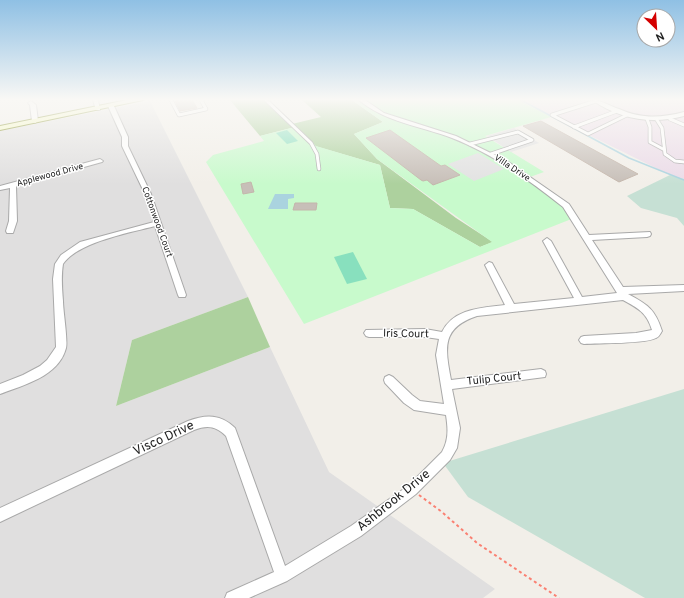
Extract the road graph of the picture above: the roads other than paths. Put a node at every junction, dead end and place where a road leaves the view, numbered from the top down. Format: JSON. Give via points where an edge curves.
{"nodes":[{"id":1,"x":121,"y":128,"type":"edge"},
{"id":2,"x":295,"y":128,"type":"edge"},
{"id":3,"x":426,"y":128,"type":"edge"},
{"id":4,"x":576,"y":128,"type":"edge"},
{"id":5,"x":601,"y":128,"type":"edge"},
{"id":6,"x":650,"y":128,"type":"edge"},
{"id":7,"x":662,"y":128,"type":"edge"},
{"id":8,"x":470,"y":144,"type":"junction"},
{"id":9,"x":663,"y":149,"type":"junction"},
{"id":10,"x":491,"y":154,"type":"junction"},
{"id":11,"x":100,"y":161,"type":"dead end"},
{"id":12,"x":684,"y":162,"type":"edge"},
{"id":13,"x":319,"y":169,"type":"dead end"},
{"id":14,"x":13,"y":185,"type":"junction"},
{"id":15,"x":0,"y":188,"type":"edge"},
{"id":16,"x":157,"y":223,"type":"junction"},
{"id":17,"x":10,"y":231,"type":"dead end"},
{"id":18,"x":647,"y":234,"type":"dead end"},
{"id":19,"x":585,"y":238,"type":"junction"},
{"id":20,"x":547,"y":241,"type":"dead end"},
{"id":21,"x":489,"y":265,"type":"dead end"},
{"id":22,"x":684,"y":288,"type":"edge"},
{"id":23,"x":622,"y":293,"type":"junction"},
{"id":24,"x":182,"y":294,"type":"dead end"},
{"id":25,"x":580,"y":301,"type":"junction"},
{"id":26,"x":512,"y":308,"type":"junction"},
{"id":27,"x":369,"y":334,"type":"dead end"},
{"id":28,"x":444,"y":336,"type":"junction"},
{"id":29,"x":584,"y":340,"type":"dead end"},
{"id":30,"x":541,"y":374,"type":"dead end"},
{"id":31,"x":389,"y":380,"type":"dead end"},
{"id":32,"x":446,"y":384,"type":"junction"},
{"id":33,"x":0,"y":389,"type":"edge"},
{"id":34,"x":451,"y":410,"type":"junction"},
{"id":35,"x":0,"y":515,"type":"edge"},
{"id":36,"x":282,"y":576,"type":"junction"},
{"id":37,"x":232,"y":598,"type":"edge"}],
"edges":[{"from":1,"to":16,"type":"street","name":"Cottonwood Court","via":[[125,137],[125,146],[148,194]]},
{"from":2,"to":13,"type":"lane","via":[[317,154]]},
{"from":3,"to":8,"type":"street","name":"Villa Drive"},
{"from":4,"to":5,"type":"lane","via":[[588,134]]},
{"from":6,"to":9,"type":"lane","via":[[650,142]]},
{"from":7,"to":9,"type":"lane"},
{"from":8,"to":10,"type":"street","name":"Villa Drive"},
{"from":8,"to":10,"type":"lane","via":[[518,132],[532,140]]},
{"from":9,"to":12,"type":"lane","via":[[667,157]]},
{"from":10,"to":19,"type":"street","name":"Villa Drive","via":[[566,206]]},
{"from":11,"to":14,"type":"street","name":"Applewood Drive"},
{"from":14,"to":15,"type":"street","name":"Applewood Drive"},
{"from":14,"to":17,"type":"street","via":[[13,221]]},
{"from":16,"to":24,"type":"street","name":"Cottonwood Court"},
{"from":16,"to":33,"type":"street","via":[[83,244],[63,258],[58,270],[61,348],[58,355],[38,375]]},
{"from":18,"to":19,"type":"street"},
{"from":19,"to":23,"type":"street","name":"Villa Drive"},
{"from":20,"to":25,"type":"street"},
{"from":21,"to":26,"type":"street"},
{"from":22,"to":23,"type":"street"},
{"from":23,"to":25,"type":"street"},
{"from":23,"to":29,"type":"street","via":[[642,306],[653,318],[657,331],[653,335],[634,338]]},
{"from":25,"to":26,"type":"street"},
{"from":26,"to":28,"type":"street","via":[[466,315],[450,326]]},
{"from":27,"to":28,"type":"street","name":"Iris Court","via":[[425,333]]},
{"from":28,"to":32,"type":"street","name":"Ashbrook Drive","via":[[441,355]]},
{"from":30,"to":32,"type":"street","name":"Tulip Court"},
{"from":31,"to":34,"type":"street","via":[[418,406]]},
{"from":32,"to":34,"type":"street","name":"Ashbrook Drive"},
{"from":34,"to":36,"type":"street","name":"Ashbrook Drive","via":[[454,428],[451,448],[412,490],[356,532]]},
{"from":35,"to":36,"type":"street","name":"Visco Drive","via":[[192,425],[202,421],[218,422],[231,432]]},
{"from":36,"to":37,"type":"street","name":"Ashbrook Drive"}]}
